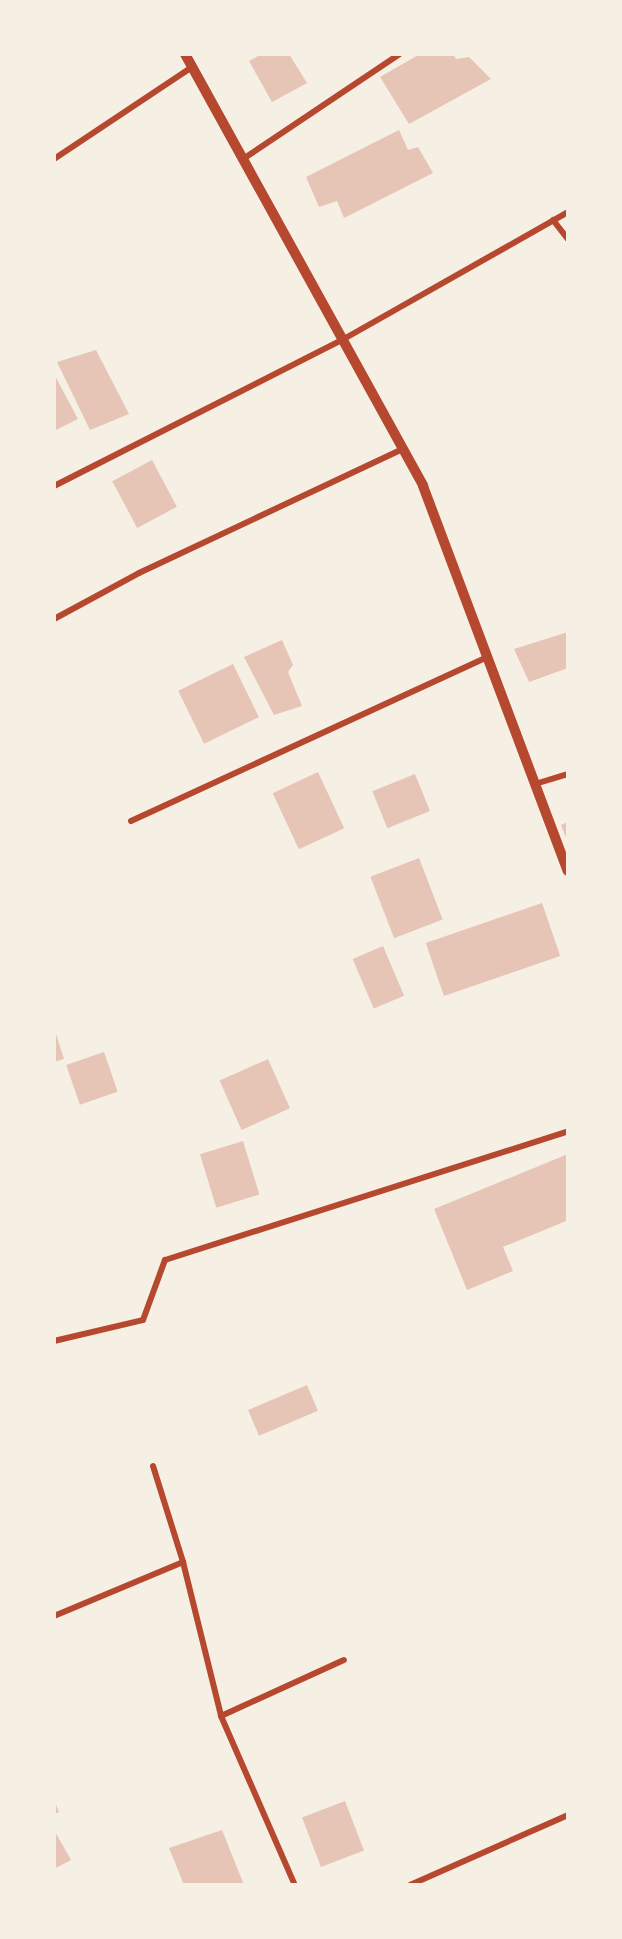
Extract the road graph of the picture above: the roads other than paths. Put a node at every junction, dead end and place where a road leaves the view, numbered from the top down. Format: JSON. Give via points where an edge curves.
{"nodes":[{"id":1,"x":185,"y":54,"type":"edge"},
{"id":2,"x":400,"y":54,"type":"edge"},
{"id":3,"x":192,"y":67,"type":"junction"},
{"id":4,"x":54,"y":159,"type":"edge"},
{"id":5,"x":243,"y":159,"type":"junction"},
{"id":6,"x":568,"y":212,"type":"edge"},
{"id":7,"x":553,"y":220,"type":"junction"},
{"id":8,"x":568,"y":238,"type":"edge"},
{"id":9,"x":342,"y":340,"type":"junction"},
{"id":10,"x":403,"y":448,"type":"junction"},
{"id":11,"x":54,"y":486,"type":"edge"},
{"id":12,"x":54,"y":619,"type":"edge"},
{"id":13,"x":488,"y":657,"type":"junction"},
{"id":14,"x":568,"y":774,"type":"edge"},
{"id":15,"x":535,"y":784,"type":"junction"},
{"id":16,"x":131,"y":821,"type":"dead end"},
{"id":17,"x":568,"y":871,"type":"edge"},
{"id":18,"x":568,"y":1131,"type":"edge"},
{"id":19,"x":54,"y":1341,"type":"edge"},
{"id":20,"x":153,"y":1466,"type":"dead end"},
{"id":21,"x":183,"y":1562,"type":"junction"},
{"id":22,"x":54,"y":1616,"type":"edge"},
{"id":23,"x":344,"y":1660,"type":"dead end"},
{"id":24,"x":221,"y":1716,"type":"junction"},
{"id":25,"x":568,"y":1815,"type":"edge"},
{"id":26,"x":295,"y":1885,"type":"edge"},
{"id":27,"x":410,"y":1885,"type":"edge"}],
"edges":[{"from":1,"to":3,"type":"street"},
{"from":2,"to":5,"type":"street"},
{"from":3,"to":4,"type":"street"},
{"from":3,"to":5,"type":"street"},
{"from":5,"to":9,"type":"street"},
{"from":6,"to":7,"type":"street"},
{"from":7,"to":8,"type":"street"},
{"from":7,"to":9,"type":"street"},
{"from":9,"to":10,"type":"street"},
{"from":9,"to":11,"type":"street"},
{"from":10,"to":12,"type":"street","via":[[139,573]]},
{"from":10,"to":13,"type":"street","via":[[423,486]]},
{"from":13,"to":15,"type":"street"},
{"from":13,"to":16,"type":"street"},
{"from":14,"to":15,"type":"street"},
{"from":15,"to":17,"type":"street"},
{"from":18,"to":19,"type":"street","via":[[165,1260],[143,1320]]},
{"from":20,"to":21,"type":"street"},
{"from":21,"to":22,"type":"street"},
{"from":21,"to":24,"type":"street"},
{"from":23,"to":24,"type":"street"},
{"from":24,"to":26,"type":"street"},
{"from":25,"to":27,"type":"street"}]}
